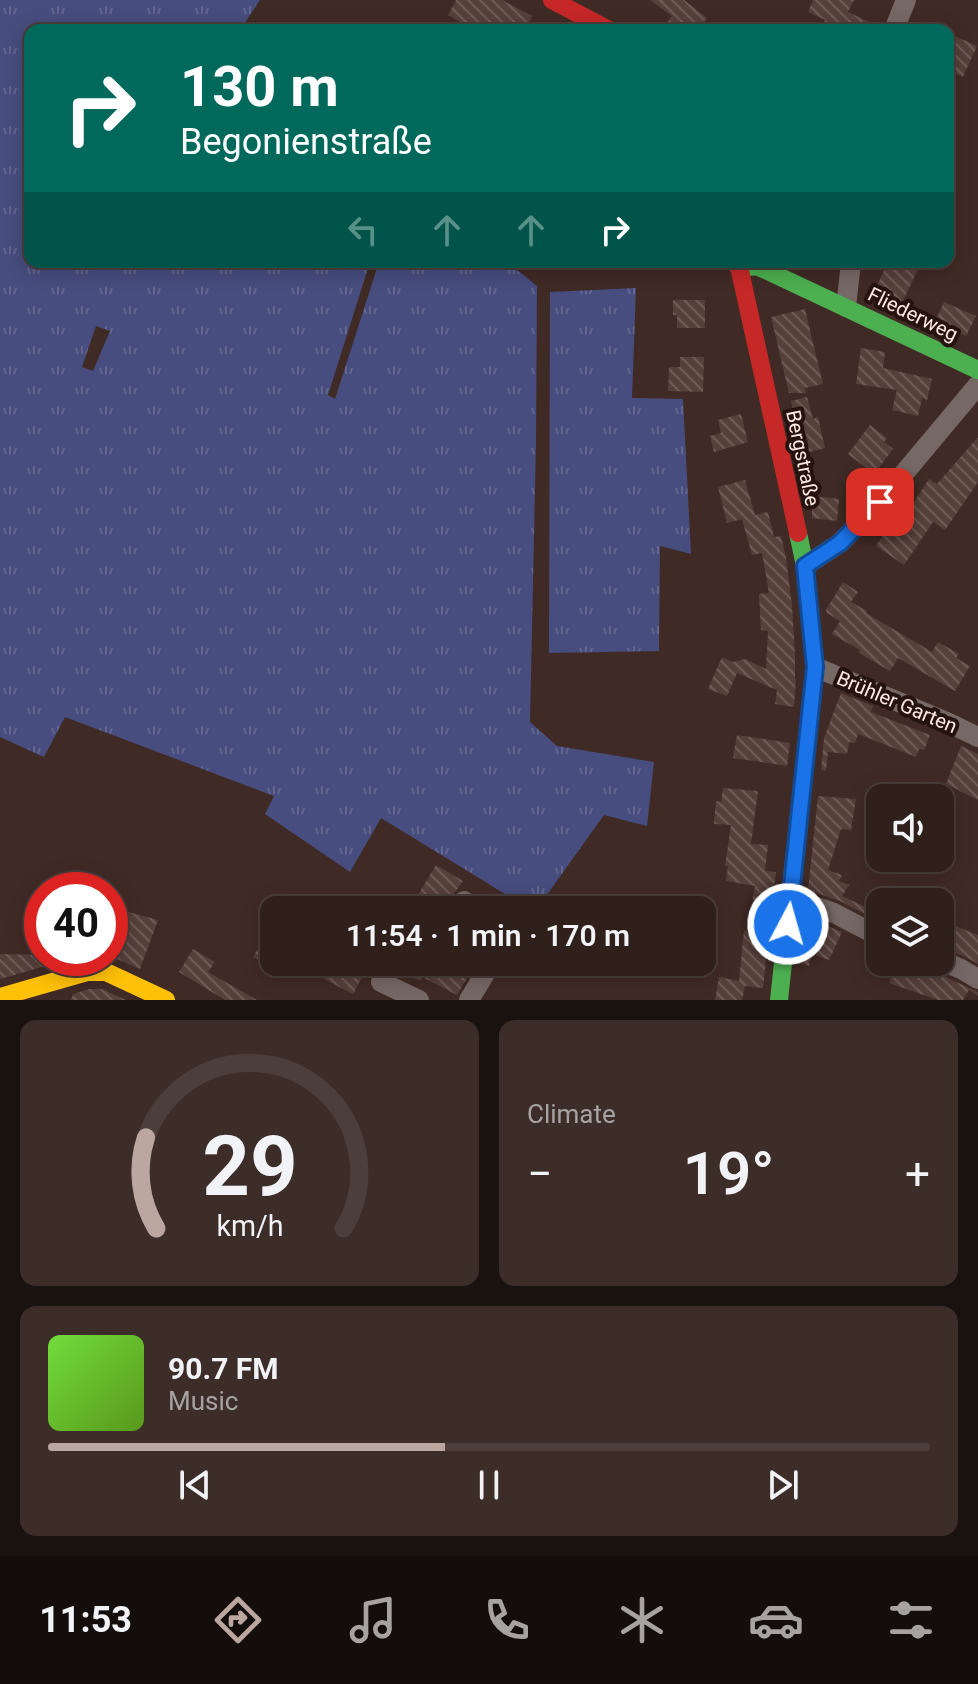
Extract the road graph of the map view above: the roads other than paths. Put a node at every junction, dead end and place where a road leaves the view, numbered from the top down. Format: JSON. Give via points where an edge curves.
{"nodes":[{"id":1,"x":552,"y":0,"type":"edge"},
{"id":2,"x":906,"y":0,"type":"edge"},
{"id":3,"x":598,"y":24,"type":"edge"},
{"id":4,"x":896,"y":24,"type":"edge"},
{"id":5,"x":739,"y":268,"type":"edge"},
{"id":6,"x":761,"y":268,"type":"edge"},
{"id":7,"x":850,"y":268,"type":"edge"},
{"id":8,"x":846,"y":307,"type":"junction"},
{"id":9,"x":978,"y":370,"type":"edge"},
{"id":10,"x":978,"y":385,"type":"edge"},
{"id":11,"x":805,"y":566,"type":"junction"},
{"id":12,"x":815,"y":667,"type":"junction"},
{"id":13,"x":978,"y":737,"type":"edge"},
{"id":14,"x":791,"y":898,"type":"junction"},
{"id":15,"x":866,"y":930,"type":"edge"},
{"id":16,"x":954,"y":966,"type":"edge"},
{"id":17,"x":484,"y":976,"type":"edge"},
{"id":18,"x":978,"y":979,"type":"edge"},
{"id":19,"x":381,"y":982,"type":"dead end"},
{"id":20,"x":0,"y":997,"type":"edge"},
{"id":21,"x":166,"y":1000,"type":"edge"},
{"id":22,"x":419,"y":1000,"type":"edge"},
{"id":23,"x":469,"y":1000,"type":"edge"},
{"id":24,"x":779,"y":1000,"type":"edge"}],
"edges":[{"from":1,"to":3,"type":"street"},
{"from":2,"to":4,"type":"street"},
{"from":5,"to":11,"type":"street","name":"Bergstraße"},
{"from":6,"to":8,"type":"street","name":"Fliederweg"},
{"from":7,"to":8,"type":"street"},
{"from":8,"to":9,"type":"street","name":"Fliederweg"},
{"from":10,"to":11,"type":"street","via":[[880,502],[840,543]]},
{"from":11,"to":12,"type":"street","name":"Bergstraße"},
{"from":12,"to":13,"type":"street","name":"Brühler Garten"},
{"from":12,"to":14,"type":"street","name":"Bergstraße"},
{"from":14,"to":15,"type":"street"},
{"from":14,"to":24,"type":"street","name":"Bergstraße"},
{"from":16,"to":18,"type":"street"},
{"from":17,"to":23,"type":"street"},
{"from":19,"to":22,"type":"street"},
{"from":20,"to":21,"type":"street","via":[[87,972],[106,972]]}]}
